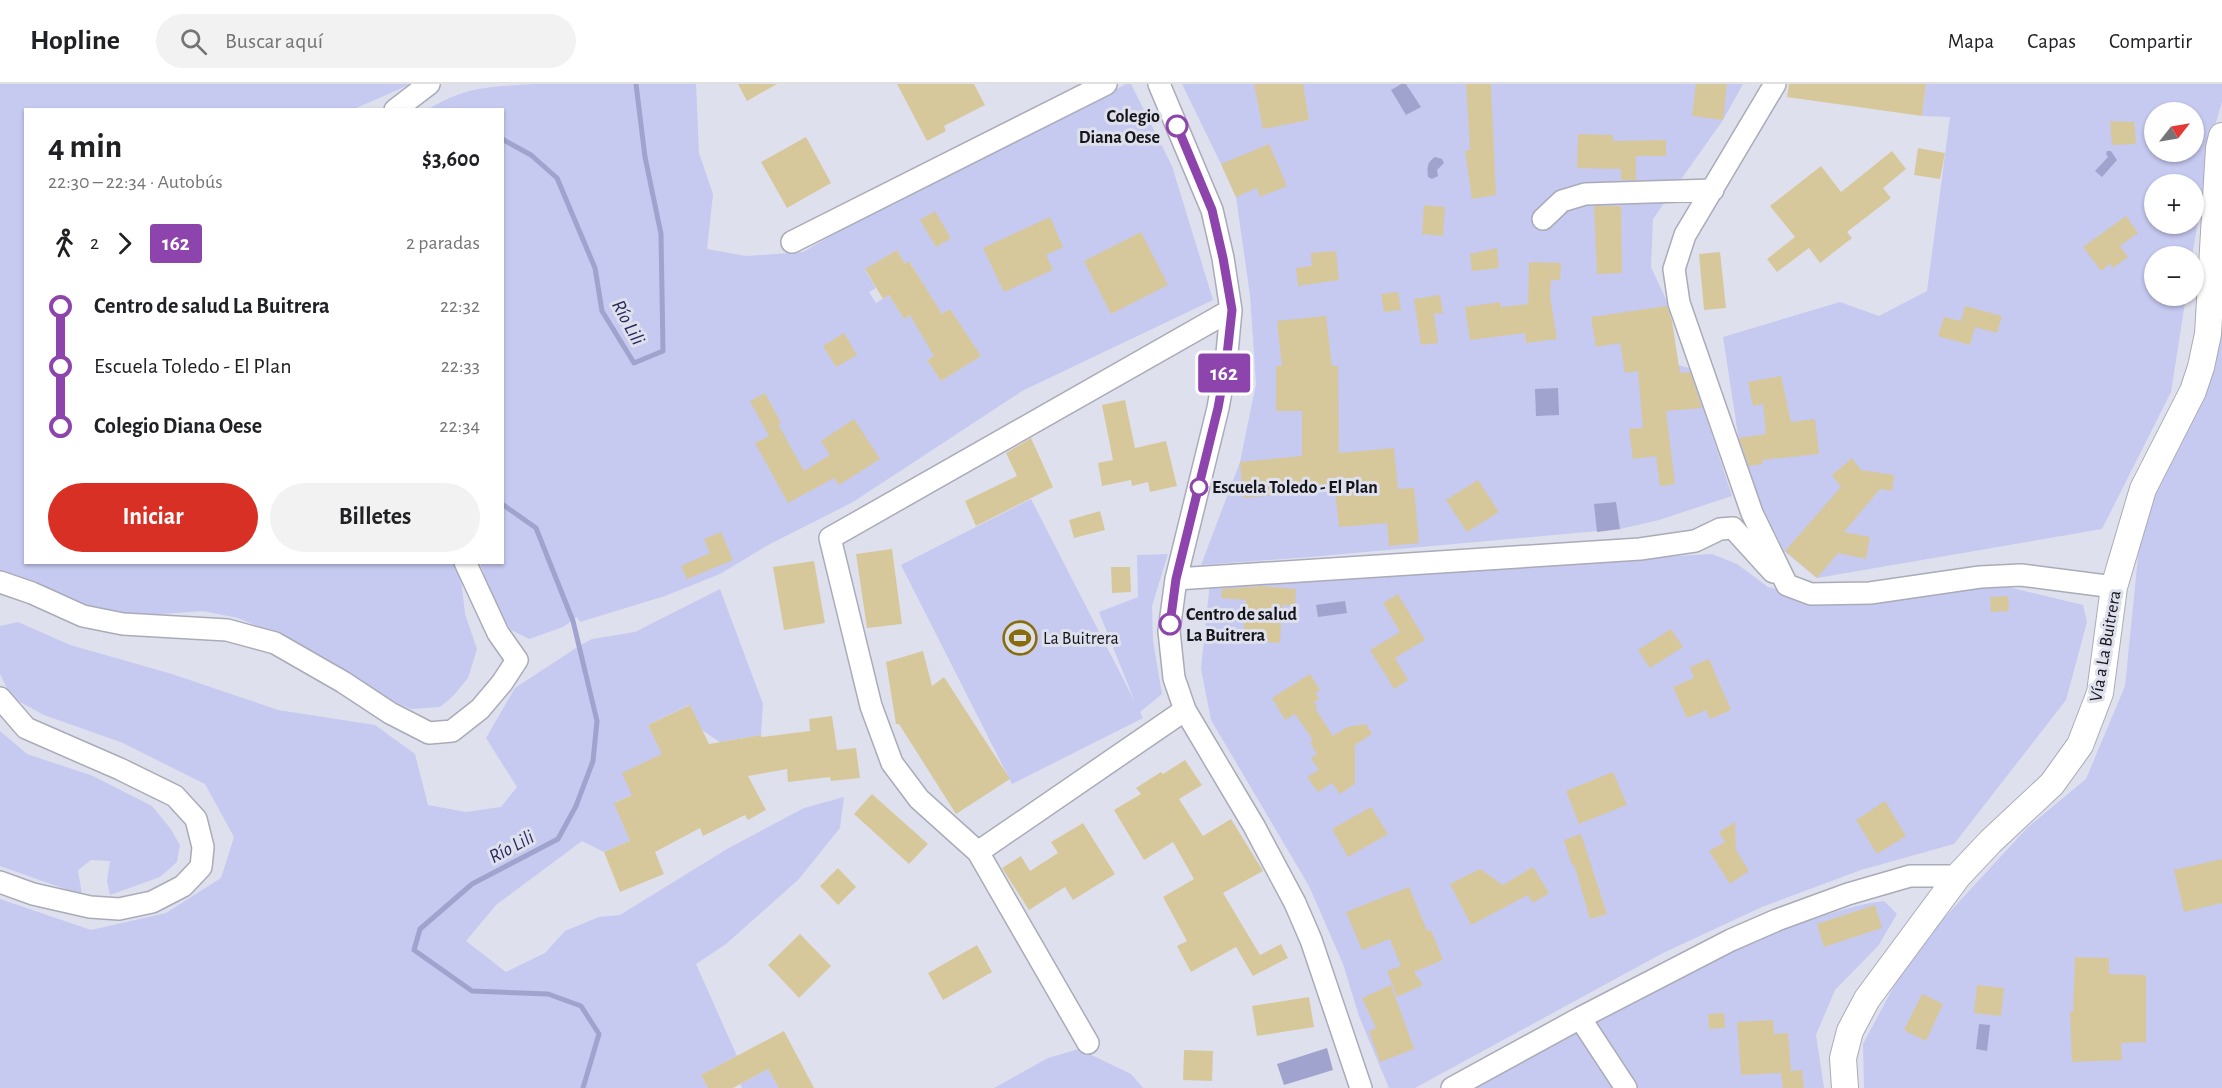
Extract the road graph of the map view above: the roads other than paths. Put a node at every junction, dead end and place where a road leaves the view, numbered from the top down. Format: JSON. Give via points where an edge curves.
{"nodes":[{"id":1,"x":429,"y":84,"type":"edge"},
{"id":2,"x":1106,"y":84,"type":"edge"},
{"id":3,"x":1159,"y":84,"type":"edge"},
{"id":4,"x":1776,"y":84,"type":"edge"},
{"id":5,"x":398,"y":108,"type":"edge"},
{"id":6,"x":2222,"y":136,"type":"edge"},
{"id":7,"x":1713,"y":190,"type":"junction"},
{"id":8,"x":1544,"y":219,"type":"dead end"},
{"id":9,"x":792,"y":242,"type":"dead end"},
{"id":10,"x":1232,"y":310,"type":"junction"},
{"id":11,"x":466,"y":564,"type":"edge"},
{"id":12,"x":1176,"y":579,"type":"junction"},
{"id":13,"x":0,"y":582,"type":"edge"},
{"id":14,"x":1787,"y":585,"type":"junction"},
{"id":15,"x":2114,"y":587,"type":"junction"},
{"id":16,"x":0,"y":698,"type":"edge"},
{"id":17,"x":1185,"y":710,"type":"junction"},
{"id":18,"x":978,"y":852,"type":"junction"},
{"id":19,"x":1958,"y":876,"type":"junction"},
{"id":20,"x":0,"y":882,"type":"edge"},
{"id":21,"x":1580,"y":1018,"type":"junction"},
{"id":22,"x":1088,"y":1043,"type":"dead end"},
{"id":23,"x":1361,"y":1088,"type":"edge"},
{"id":24,"x":1452,"y":1088,"type":"edge"},
{"id":25,"x":1626,"y":1088,"type":"edge"},
{"id":26,"x":1845,"y":1088,"type":"edge"}],
"edges":[{"from":1,"to":5,"type":"street"},
{"from":2,"to":9,"type":"street"},
{"from":3,"to":10,"type":"street","via":[[1212,210]]},
{"from":4,"to":7,"type":"street"},
{"from":6,"to":15,"type":"street","name":"Vía a La Buitrera","via":[[2208,333],[2201,367],[2193,391],[2143,489]]},
{"from":7,"to":8,"type":"street","via":[[1585,194],[1562,201]]},
{"from":7,"to":14,"type":"street","via":[[1684,235],[1674,269],[1678,303],[1752,513]]},
{"from":10,"to":12,"type":"street","via":[[1218,408]]},
{"from":10,"to":18,"type":"street","via":[[830,538],[871,706],[892,763],[919,799]]},
{"from":11,"to":13,"type":"street","via":[[498,633],[517,660],[480,709],[452,731],[429,733],[275,644],[227,630],[123,624],[93,618]]},
{"from":12,"to":14,"type":"street","via":[[1640,549],[1695,541],[1720,529],[1733,528]]},
{"from":12,"to":17,"type":"street","via":[[1169,631],[1174,678]]},
{"from":14,"to":15,"type":"street","via":[[1811,594],[1870,593],[2021,575]]},
{"from":15,"to":19,"type":"street","name":"Vía a La Buitrera","via":[[2100,693],[2080,745],[2052,784]]},
{"from":16,"to":20,"type":"street","via":[[26,728],[175,796],[196,819],[203,847],[201,867],[183,886],[152,902],[119,909],[33,894]]},
{"from":17,"to":18,"type":"street"},
{"from":17,"to":23,"type":"street","via":[[1295,903]]},
{"from":18,"to":22,"type":"street"},
{"from":19,"to":21,"type":"street","via":[[1910,876],[1838,897],[1731,940]]},
{"from":19,"to":26,"type":"street","name":"Vía a La Buitrera","via":[[1867,999],[1850,1031],[1843,1058]]},
{"from":21,"to":24,"type":"street"},
{"from":21,"to":25,"type":"street"}]}
